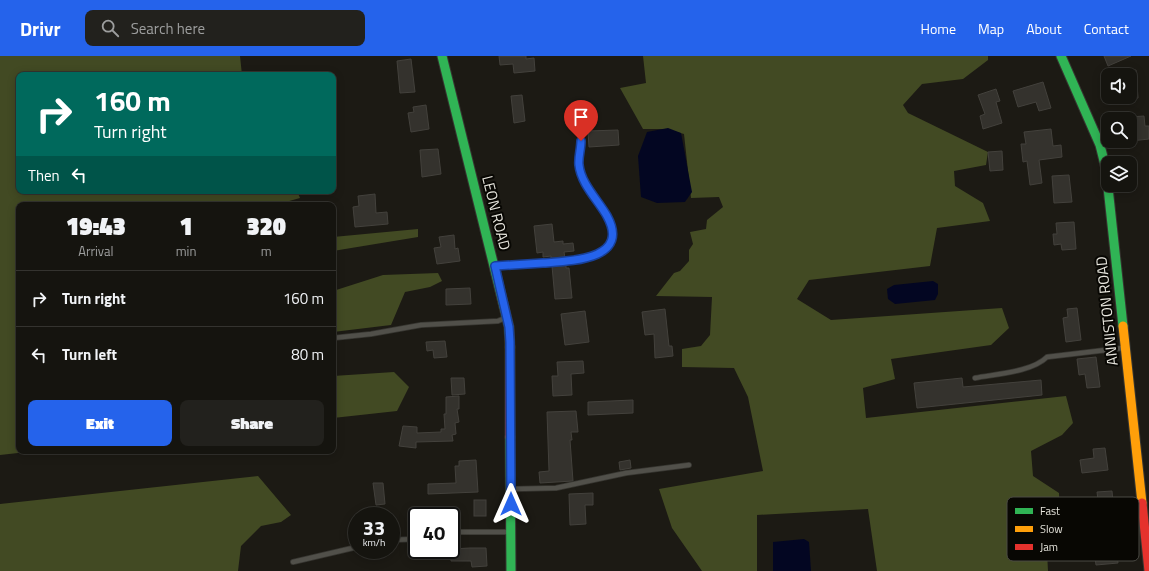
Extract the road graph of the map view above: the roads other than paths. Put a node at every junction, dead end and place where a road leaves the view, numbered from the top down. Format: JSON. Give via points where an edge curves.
{"nodes":[{"id":1,"x":442,"y":56,"type":"edge"},
{"id":2,"x":1062,"y":56,"type":"edge"},
{"id":3,"x":581,"y":141,"type":"dead end"},
{"id":4,"x":495,"y":266,"type":"junction"},
{"id":5,"x":507,"y":317,"type":"junction"},
{"id":6,"x":336,"y":338,"type":"edge"},
{"id":7,"x":1125,"y":348,"type":"junction"},
{"id":8,"x":975,"y":378,"type":"dead end"},
{"id":9,"x":689,"y":465,"type":"dead end"},
{"id":10,"x":511,"y":489,"type":"junction"},
{"id":11,"x":460,"y":532,"type":"edge"},
{"id":12,"x":511,"y":532,"type":"junction"},
{"id":13,"x":348,"y":548,"type":"edge"},
{"id":14,"x":293,"y":562,"type":"dead end"},
{"id":15,"x":511,"y":571,"type":"edge"},
{"id":16,"x":1149,"y":571,"type":"edge"}],
"edges":[{"from":1,"to":4,"type":"street","name":"LEON ROAD"},
{"from":2,"to":7,"type":"street","name":"ANNISTON ROAD","via":[[1100,145],[1106,168]]},
{"from":3,"to":4,"type":"lane","via":[[579,165],[588,187],[612,227],[610,244],[604,251],[578,260]]},
{"from":4,"to":5,"type":"street","name":"LEON ROAD"},
{"from":5,"to":6,"type":"lane","via":[[498,321],[421,325]]},
{"from":5,"to":10,"type":"street","name":"LEON ROAD","via":[[510,342]]},
{"from":7,"to":8,"type":"lane","via":[[1047,357],[1024,369]]},
{"from":7,"to":16,"type":"street","name":"ANNISTON ROAD"},
{"from":9,"to":10,"type":"lane","via":[[626,473],[556,488]]},
{"from":10,"to":12,"type":"street","name":"LEON ROAD"},
{"from":11,"to":12,"type":"lane"},
{"from":12,"to":15,"type":"street","name":"LEON ROAD"},
{"from":13,"to":14,"type":"lane"}]}
